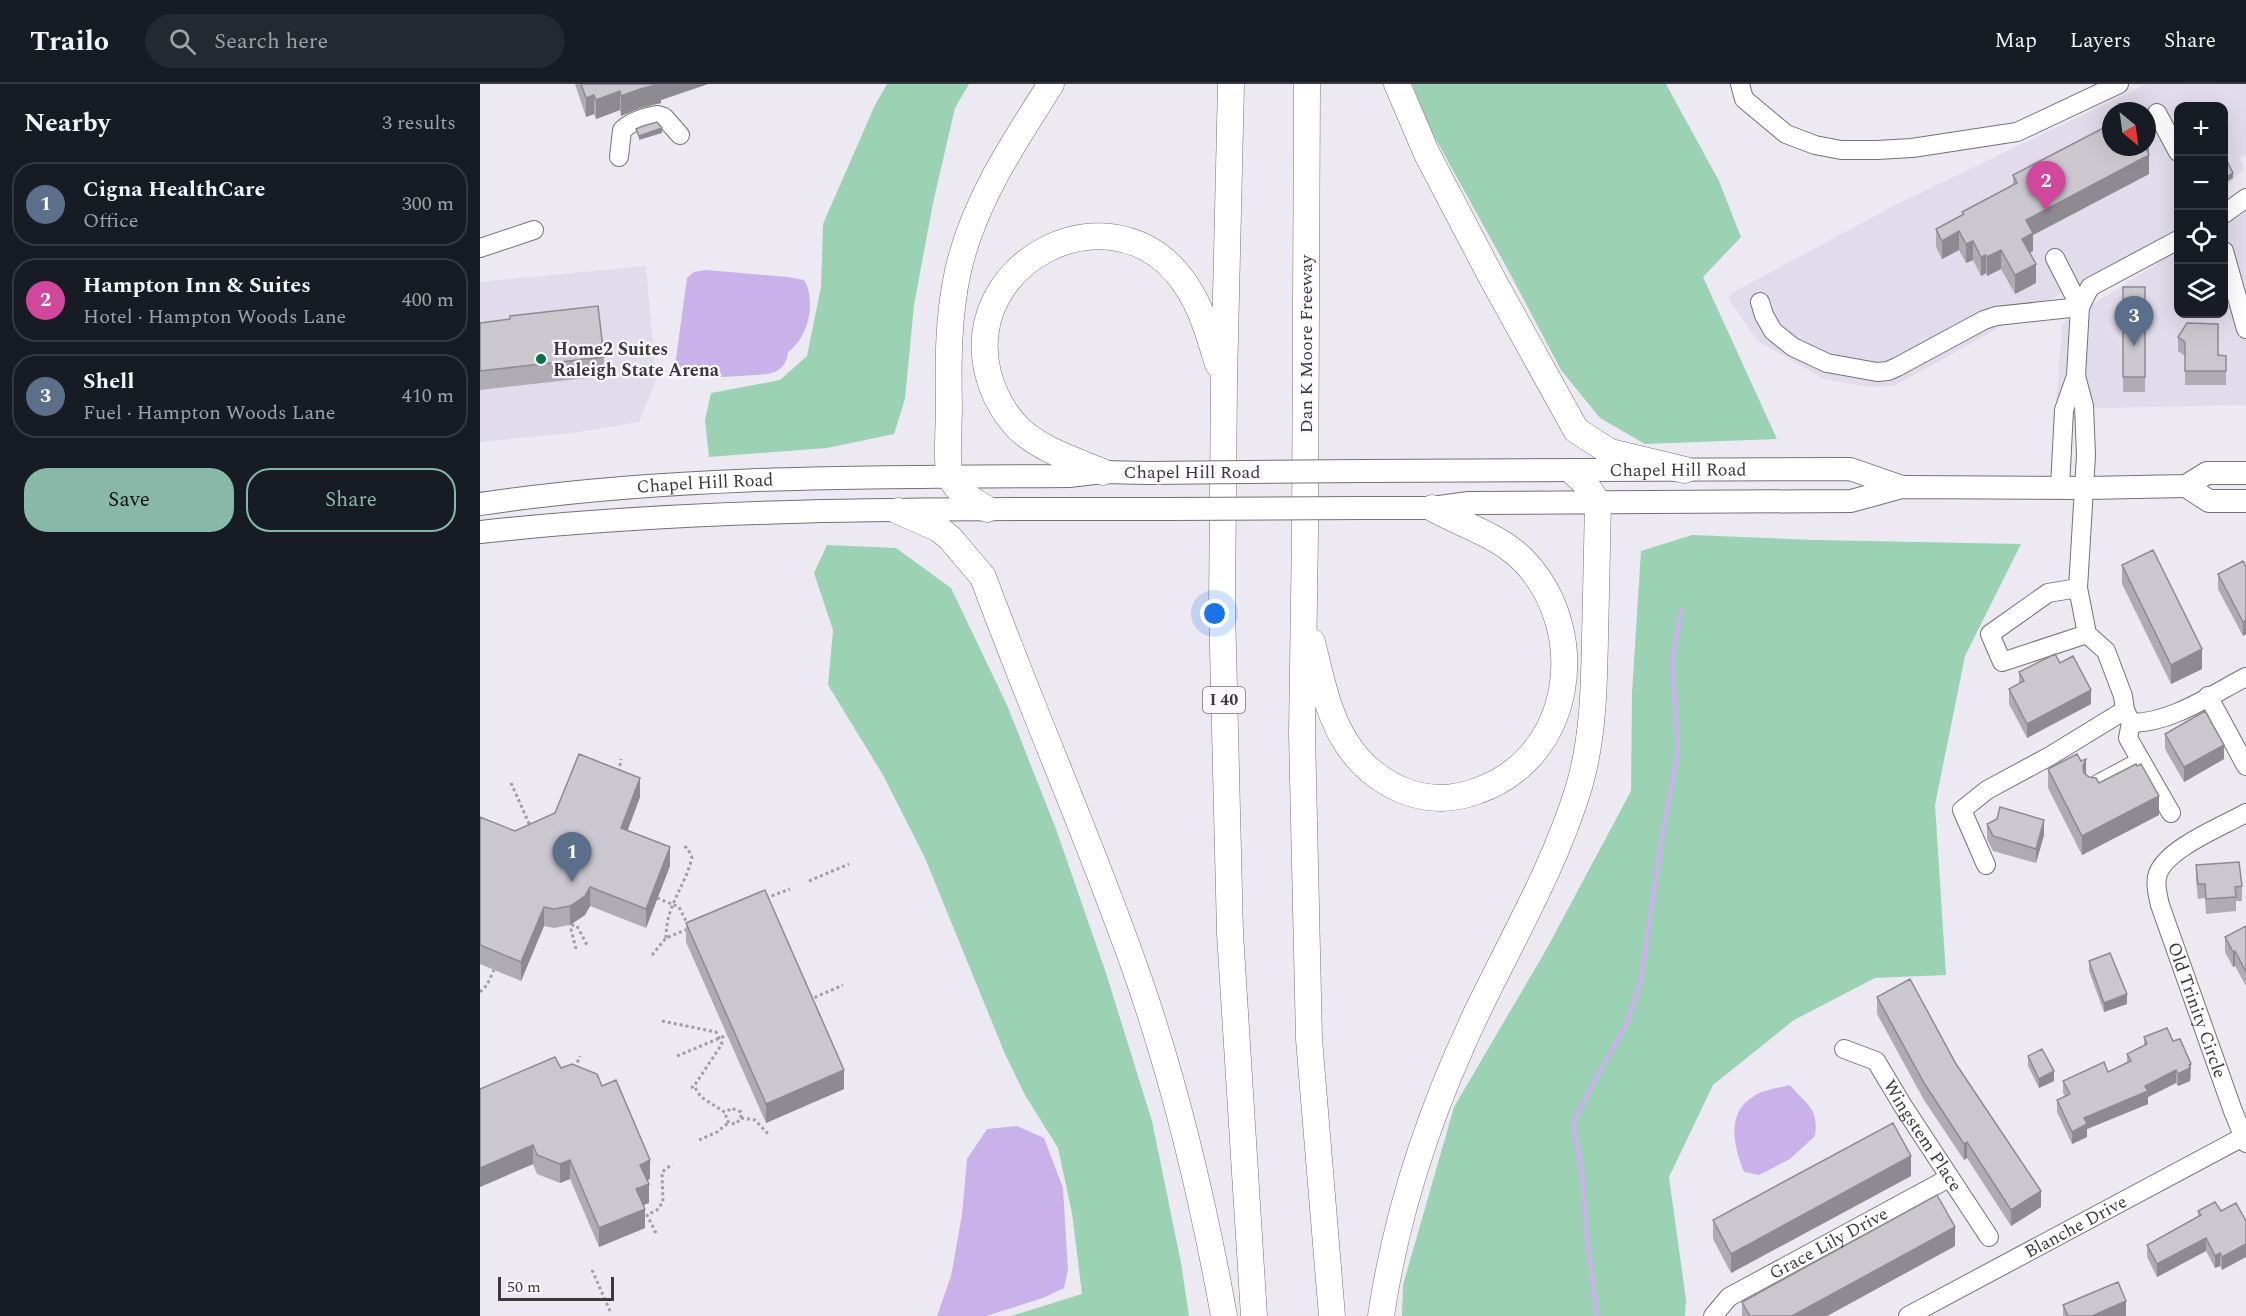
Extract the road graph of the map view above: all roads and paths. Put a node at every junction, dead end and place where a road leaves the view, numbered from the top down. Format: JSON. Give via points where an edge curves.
{"nodes":[{"id":1,"x":1051,"y":84,"type":"edge"},
{"id":2,"x":1231,"y":84,"type":"edge"},
{"id":3,"x":1307,"y":84,"type":"edge"},
{"id":4,"x":1397,"y":84,"type":"edge"},
{"id":5,"x":1740,"y":84,"type":"edge"},
{"id":6,"x":2119,"y":84,"type":"edge"},
{"id":7,"x":2157,"y":113,"type":"dead end"},
{"id":8,"x":680,"y":135,"type":"dead end"},
{"id":9,"x":2174,"y":145,"type":"edge"},
{"id":10,"x":619,"y":157,"type":"dead end"},
{"id":11,"x":2246,"y":198,"type":"edge"},
{"id":12,"x":2228,"y":211,"type":"edge"},
{"id":13,"x":534,"y":230,"type":"dead end"},
{"id":14,"x":2174,"y":242,"type":"edge"},
{"id":15,"x":480,"y":247,"type":"edge"},
{"id":16,"x":2055,"y":258,"type":"dead end"},
{"id":17,"x":2227,"y":264,"type":"edge"},
{"id":18,"x":1760,"y":302,"type":"dead end"},
{"id":19,"x":2080,"y":307,"type":"junction"},
{"id":20,"x":2246,"y":329,"type":"edge"},
{"id":21,"x":2076,"y":376,"type":"junction"},
{"id":22,"x":1224,"y":381,"type":"junction"},
{"id":23,"x":1685,"y":470,"type":"junction"},
{"id":24,"x":1103,"y":472,"type":"junction"},
{"id":25,"x":1573,"y":472,"type":"junction"},
{"id":26,"x":2246,"y":472,"type":"edge"},
{"id":27,"x":950,"y":476,"type":"junction"},
{"id":28,"x":2186,"y":486,"type":"junction"},
{"id":29,"x":1902,"y":487,"type":"junction"},
{"id":30,"x":2060,"y":488,"type":"junction"},
{"id":31,"x":2086,"y":488,"type":"junction"},
{"id":32,"x":2246,"y":501,"type":"edge"},
{"id":33,"x":1598,"y":503,"type":"junction"},
{"id":34,"x":480,"y":504,"type":"edge"},
{"id":35,"x":1432,"y":508,"type":"junction"},
{"id":36,"x":987,"y":509,"type":"junction"},
{"id":37,"x":898,"y":511,"type":"junction"},
{"id":38,"x":480,"y":532,"type":"edge"},
{"id":39,"x":2078,"y":588,"type":"junction"},
{"id":40,"x":1304,"y":604,"type":"junction"},
{"id":41,"x":2087,"y":633,"type":"junction"},
{"id":42,"x":2246,"y":677,"type":"edge"},
{"id":43,"x":2208,"y":696,"type":"junction"},
{"id":44,"x":2128,"y":717,"type":"junction"},
{"id":45,"x":621,"y":759,"type":"dead end"},
{"id":46,"x":2141,"y":761,"type":"junction"},
{"id":47,"x":2246,"y":766,"type":"edge"},
{"id":48,"x":617,"y":776,"type":"edge"},
{"id":49,"x":511,"y":783,"type":"dead end"},
{"id":50,"x":2094,"y":786,"type":"edge"},
{"id":51,"x":2171,"y":813,"type":"dead end"},
{"id":52,"x":2246,"y":813,"type":"edge"},
{"id":53,"x":532,"y":832,"type":"edge"},
{"id":54,"x":683,"y":845,"type":"dead end"},
{"id":55,"x":849,"y":864,"type":"dead end"},
{"id":56,"x":1986,"y":865,"type":"dead end"},
{"id":57,"x":809,"y":881,"type":"dead end"},
{"id":58,"x":790,"y":889,"type":"dead end"},
{"id":59,"x":657,"y":898,"type":"edge"},
{"id":60,"x":765,"y":898,"type":"edge"},
{"id":61,"x":673,"y":904,"type":"junction"},
{"id":62,"x":666,"y":938,"type":"junction"},
{"id":63,"x":587,"y":945,"type":"dead end"},
{"id":64,"x":576,"y":949,"type":"dead end"},
{"id":65,"x":652,"y":955,"type":"dead end"},
{"id":66,"x":494,"y":970,"type":"dead end"},
{"id":67,"x":843,"y":985,"type":"dead end"},
{"id":68,"x":480,"y":992,"type":"edge"},
{"id":69,"x":806,"y":1002,"type":"edge"},
{"id":70,"x":662,"y":1021,"type":"dead end"},
{"id":71,"x":727,"y":1035,"type":"edge"},
{"id":72,"x":719,"y":1038,"type":"junction"},
{"id":73,"x":1844,"y":1049,"type":"dead end"},
{"id":74,"x":580,"y":1056,"type":"dead end"},
{"id":75,"x":677,"y":1056,"type":"dead end"},
{"id":76,"x":573,"y":1070,"type":"edge"},
{"id":77,"x":726,"y":1113,"type":"junction"},
{"id":78,"x":741,"y":1118,"type":"junction"},
{"id":79,"x":729,"y":1123,"type":"junction"},
{"id":80,"x":769,"y":1135,"type":"dead end"},
{"id":81,"x":699,"y":1140,"type":"dead end"},
{"id":82,"x":2244,"y":1140,"type":"edge"},
{"id":83,"x":673,"y":1165,"type":"dead end"},
{"id":84,"x":1949,"y":1178,"type":"junction"},
{"id":85,"x":643,"y":1205,"type":"edge"},
{"id":86,"x":647,"y":1215,"type":"junction"},
{"id":87,"x":656,"y":1233,"type":"dead end"},
{"id":88,"x":1989,"y":1237,"type":"dead end"},
{"id":89,"x":591,"y":1270,"type":"dead end"},
{"id":90,"x":610,"y":1311,"type":"dead end"},
{"id":91,"x":1919,"y":1313,"type":"edge"},
{"id":92,"x":1224,"y":1316,"type":"edge"},
{"id":93,"x":1254,"y":1316,"type":"edge"},
{"id":94,"x":1332,"y":1316,"type":"edge"},
{"id":95,"x":1381,"y":1316,"type":"edge"},
{"id":96,"x":1713,"y":1316,"type":"edge"}],
"edges":[{"from":1,"to":27,"type":"highway","via":[[994,179],[958,270],[949,345]]},
{"from":2,"to":22,"type":"highway","number":"I 40"},
{"from":3,"to":40,"type":"highway","name":"Dan K Moore Freeway"},
{"from":4,"to":23,"type":"highway","via":[[1432,164],[1576,430],[1610,452]]},
{"from":5,"to":6,"type":"street","via":[[1744,99],[1786,134],[1841,150],[1877,150],[2017,132]]},
{"from":7,"to":9,"type":"street"},
{"from":8,"to":10,"type":"street","via":[[664,117],[639,120],[622,130]]},
{"from":11,"to":12,"type":"street"},
{"from":13,"to":15,"type":"street"},
{"from":14,"to":19,"type":"street","via":[[2090,287]]},
{"from":16,"to":19,"type":"street"},
{"from":17,"to":20,"type":"street"},
{"from":18,"to":19,"type":"street","via":[[1773,331],[1793,347],[1827,363],[1877,372],[1897,367],[1996,316]]},
{"from":19,"to":21,"type":"street"},
{"from":21,"to":30,"type":"street","via":[[2064,410]]},
{"from":21,"to":31,"type":"street","via":[[2084,406]]},
{"from":22,"to":24,"type":"highway","via":[[1196,299],[1176,272],[1151,251],[1124,240],[1091,237],[1050,247],[1025,263],[1000,288],[988,319],[984,346],[991,383],[999,402],[1019,429],[1052,451]]},
{"from":22,"to":93,"type":"highway","number":"I 40","via":[[1222,608],[1230,933]]},
{"from":23,"to":25,"type":"main road","name":"Chapel Hill Road"},
{"from":23,"to":29,"type":"main road","name":"Chapel Hill Road","via":[[1850,469]]},
{"from":24,"to":25,"type":"main road","name":"Chapel Hill Road","bridge":true},
{"from":24,"to":27,"type":"main road","name":"Chapel Hill Road","via":[[1069,476]]},
{"from":25,"to":33,"type":"highway"},
{"from":26,"to":28,"type":"main road","name":"Chapel Hill Road","via":[[2207,473]]},
{"from":27,"to":34,"type":"main road","name":"Chapel Hill Road","via":[[674,483]]},
{"from":27,"to":36,"type":"highway","via":[[966,497]]},
{"from":28,"to":31,"type":"main road","name":"Chapel Hill Road"},
{"from":28,"to":32,"type":"main road","via":[[2209,501]]},
{"from":29,"to":30,"type":"main road","name":"Chapel Hill Road"},
{"from":29,"to":33,"type":"main road","name":"Chapel Hill Road","via":[[1851,501]]},
{"from":30,"to":31,"type":"main road","name":"Chapel Hill Road"},
{"from":31,"to":39,"type":"street"},
{"from":33,"to":35,"type":"main road","name":"Chapel Hill Road"},
{"from":33,"to":95,"type":"highway","via":[[1593,704],[1589,745],[1579,785],[1546,876],[1479,1007],[1443,1088],[1400,1220]]},
{"from":35,"to":36,"type":"main road","name":"Chapel Hill Road","bridge":true},
{"from":35,"to":40,"type":"highway","via":[[1513,551],[1542,584],[1557,612],[1564,646],[1563,693],[1543,739],[1512,773],[1486,788],[1443,798],[1402,790],[1365,766],[1334,720]]},
{"from":36,"to":37,"type":"main road","name":"Chapel Hill Road"},
{"from":37,"to":38,"type":"main road","name":"Chapel Hill Road","via":[[708,514]]},
{"from":37,"to":92,"type":"highway","via":[[951,538],[983,577],[1112,907],[1159,1042],[1196,1176]]},
{"from":39,"to":41,"type":"street"},
{"from":39,"to":41,"type":"street","via":[[2048,593],[1990,634],[2002,662]]},
{"from":40,"to":94,"type":"highway","via":[[1302,733],[1309,1039]]},
{"from":41,"to":44,"type":"street","via":[[2106,651]]},
{"from":42,"to":43,"type":"street"},
{"from":43,"to":44,"type":"street","via":[[2142,723]]},
{"from":43,"to":47,"type":"street"},
{"from":44,"to":46,"type":"street","via":[[2128,738]]},
{"from":44,"to":56,"type":"street","via":[[1987,790],[1962,810]]},
{"from":45,"to":48,"type":"path"},
{"from":46,"to":50,"type":"street"},
{"from":46,"to":51,"type":"street"},
{"from":49,"to":53,"type":"path"},
{"from":52,"to":82,"type":"street","name":"Old Trinity Circle","via":[[2175,853],[2163,863],[2157,876],[2160,904]]},
{"from":54,"to":61,"type":"path","via":[[692,858]]},
{"from":55,"to":57,"type":"path"},
{"from":58,"to":60,"type":"path"},
{"from":59,"to":61,"type":"path"},
{"from":61,"to":62,"type":"path"},
{"from":61,"to":62,"type":"path","via":[[682,910],[690,928]]},
{"from":62,"to":65,"type":"path"},
{"from":63,"to":64,"type":"path","via":[[577,926],[572,925]]},
{"from":66,"to":68,"type":"path"},
{"from":67,"to":69,"type":"path"},
{"from":70,"to":72,"type":"path","via":[[716,1032]]},
{"from":71,"to":72,"type":"path"},
{"from":72,"to":75,"type":"path"},
{"from":72,"to":77,"type":"path","via":[[722,1044],[692,1087]]},
{"from":73,"to":84,"type":"street","name":"Wingstem Place","via":[[1876,1061]]},
{"from":74,"to":76,"type":"path"},
{"from":77,"to":78,"type":"path","via":[[736,1109]]},
{"from":77,"to":79,"type":"path"},
{"from":78,"to":79,"type":"path","via":[[736,1124]]},
{"from":78,"to":80,"type":"path","via":[[755,1120]]},
{"from":79,"to":81,"type":"path"},
{"from":82,"to":91,"type":"street","name":"Blanche Drive"},
{"from":83,"to":86,"type":"path","via":[[662,1173],[663,1202]]},
{"from":84,"to":88,"type":"street","name":"Wingstem Place"},
{"from":84,"to":96,"type":"street","name":"Grace Lily Drive","via":[[1730,1298]]},
{"from":85,"to":86,"type":"path"},
{"from":86,"to":87,"type":"path"},
{"from":89,"to":90,"type":"path"}]}
